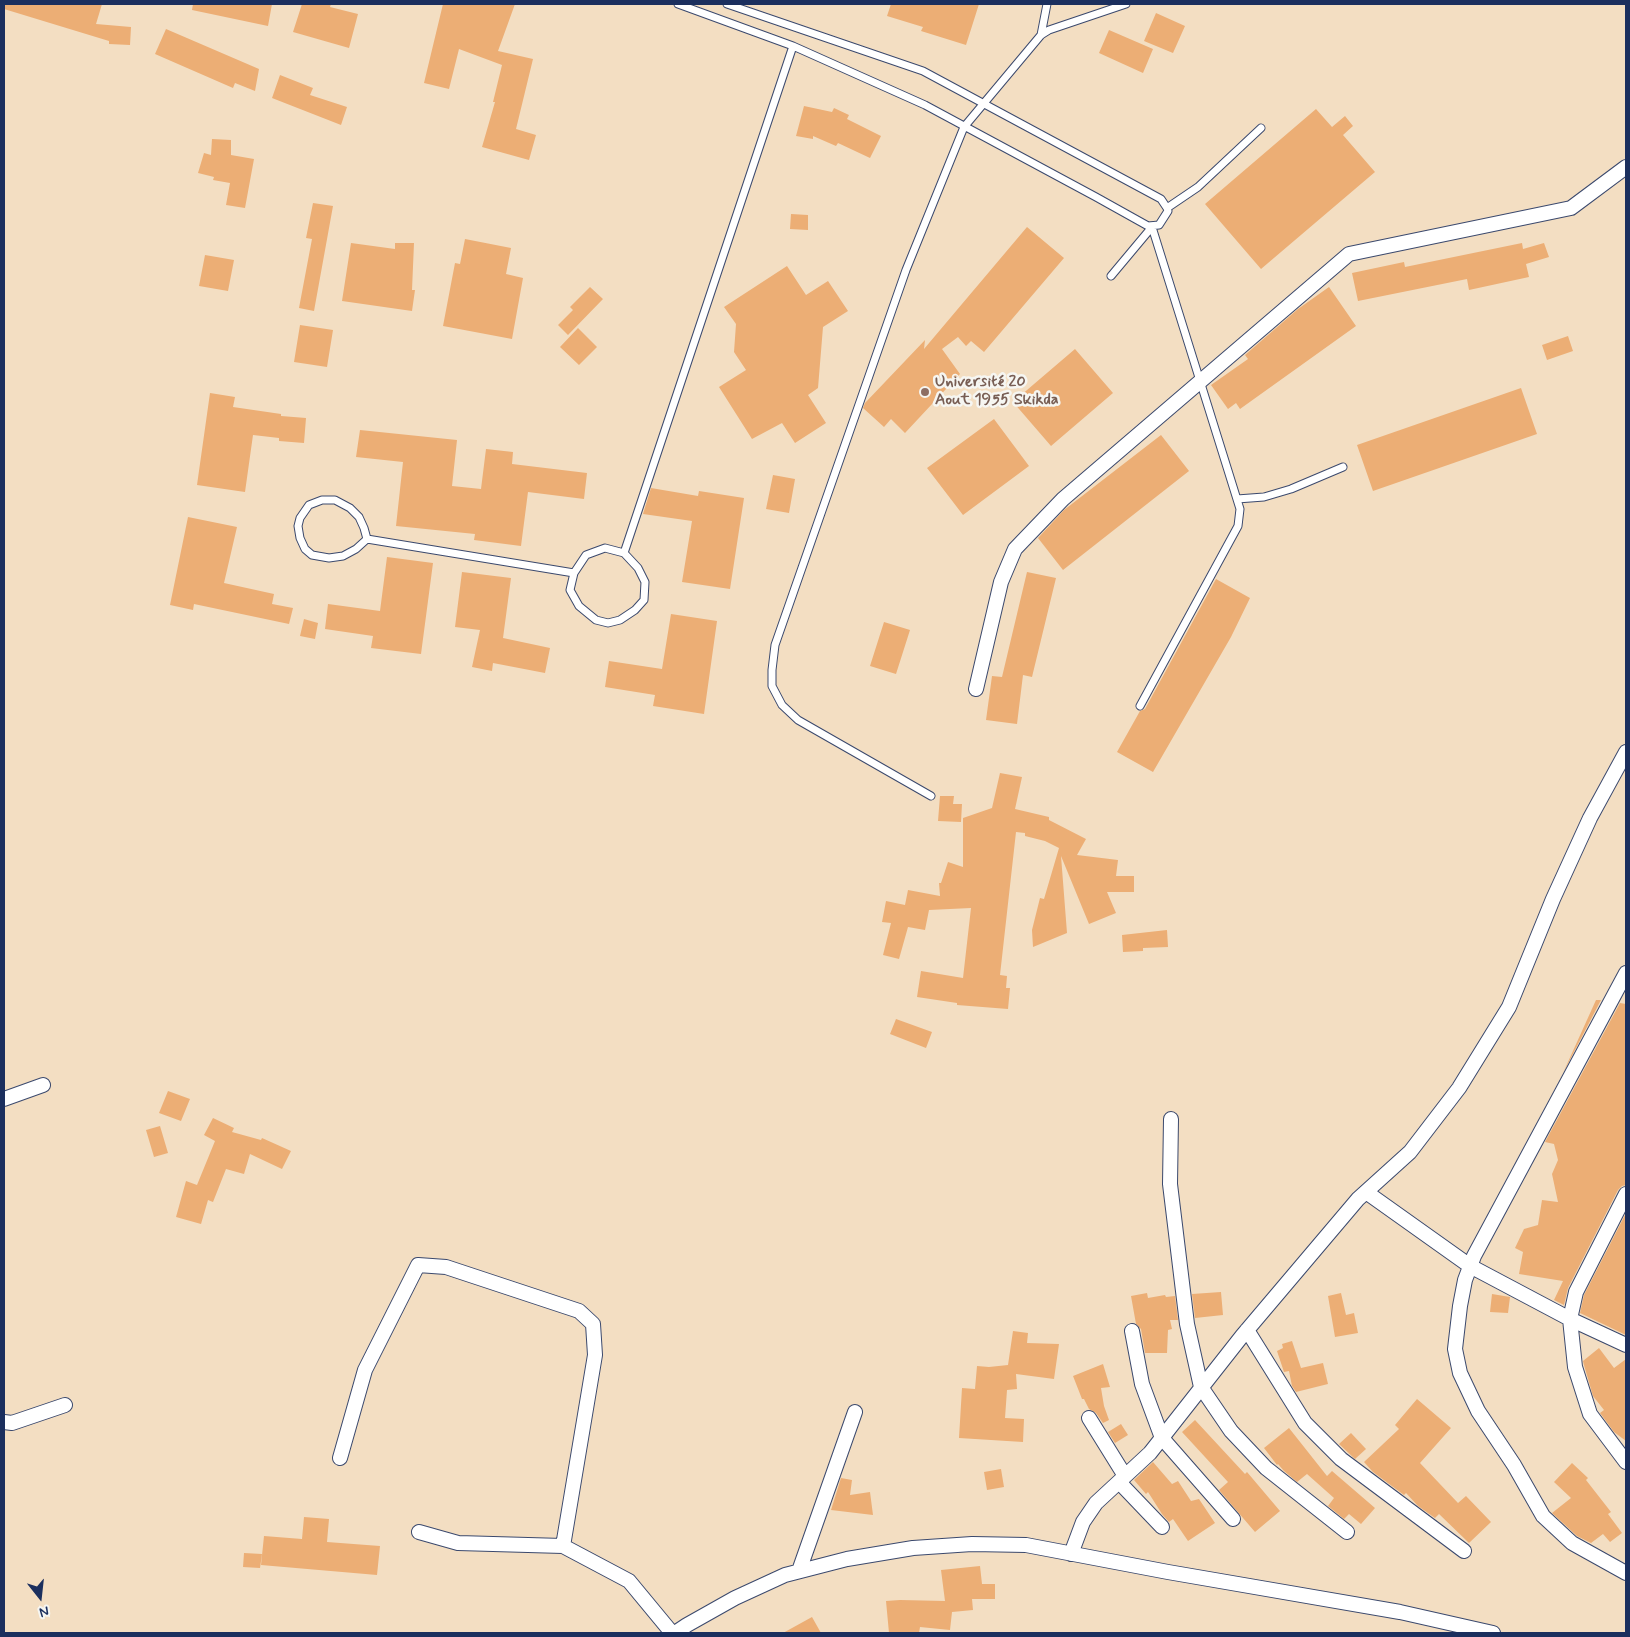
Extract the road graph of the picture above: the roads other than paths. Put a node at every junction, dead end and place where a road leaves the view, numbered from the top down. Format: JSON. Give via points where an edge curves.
{"nodes":[{"id":1,"x":678,"y":4,"type":"edge"},
{"id":2,"x":727,"y":4,"type":"edge"},
{"id":3,"x":1047,"y":4,"type":"edge"},
{"id":4,"x":1126,"y":4,"type":"edge"},
{"id":5,"x":1041,"y":35,"type":"junction"},
{"id":6,"x":792,"y":46,"type":"junction"},
{"id":7,"x":983,"y":104,"type":"junction"},
{"id":8,"x":964,"y":127,"type":"junction"},
{"id":9,"x":1261,"y":128,"type":"dead end"},
{"id":10,"x":1626,"y":167,"type":"edge"},
{"id":11,"x":1167,"y":208,"type":"junction"},
{"id":12,"x":1152,"y":226,"type":"junction"},
{"id":13,"x":1112,"y":276,"type":"dead end"},
{"id":14,"x":1200,"y":380,"type":"junction"},
{"id":15,"x":1343,"y":467,"type":"dead end"},
{"id":16,"x":1237,"y":499,"type":"junction"},
{"id":17,"x":367,"y":539,"type":"junction"},
{"id":18,"x":624,"y":553,"type":"junction"},
{"id":19,"x":574,"y":573,"type":"junction"},
{"id":20,"x":976,"y":689,"type":"dead end"},
{"id":21,"x":1140,"y":706,"type":"dead end"},
{"id":22,"x":1626,"y":752,"type":"edge"},
{"id":23,"x":932,"y":796,"type":"dead end"},
{"id":24,"x":1626,"y":973,"type":"edge"},
{"id":25,"x":44,"y":1085,"type":"dead end"},
{"id":26,"x":4,"y":1099,"type":"edge"},
{"id":27,"x":1171,"y":1119,"type":"dead end"},
{"id":28,"x":1366,"y":1192,"type":"junction"},
{"id":29,"x":1626,"y":1194,"type":"edge"},
{"id":30,"x":1470,"y":1266,"type":"junction"},
{"id":31,"x":1570,"y":1318,"type":"junction"},
{"id":32,"x":1247,"y":1330,"type":"junction"},
{"id":33,"x":1132,"y":1331,"type":"dead end"},
{"id":34,"x":1626,"y":1345,"type":"edge"},
{"id":35,"x":1201,"y":1387,"type":"junction"},
{"id":36,"x":65,"y":1405,"type":"dead end"},
{"id":37,"x":855,"y":1412,"type":"dead end"},
{"id":38,"x":1088,"y":1418,"type":"dead end"},
{"id":39,"x":4,"y":1422,"type":"edge"},
{"id":40,"x":1162,"y":1438,"type":"junction"},
{"id":41,"x":340,"y":1458,"type":"dead end"},
{"id":42,"x":1626,"y":1462,"type":"edge"},
{"id":43,"x":1122,"y":1479,"type":"junction"},
{"id":44,"x":1233,"y":1519,"type":"dead end"},
{"id":45,"x":1162,"y":1527,"type":"dead end"},
{"id":46,"x":419,"y":1532,"type":"dead end"},
{"id":47,"x":1347,"y":1532,"type":"dead end"},
{"id":48,"x":564,"y":1546,"type":"junction"},
{"id":49,"x":1464,"y":1551,"type":"dead end"},
{"id":50,"x":1071,"y":1554,"type":"junction"},
{"id":51,"x":799,"y":1571,"type":"junction"},
{"id":52,"x":1626,"y":1573,"type":"edge"},
{"id":53,"x":674,"y":1633,"type":"edge"},
{"id":54,"x":1492,"y":1633,"type":"edge"}],
"edges":[{"from":1,"to":6,"type":"lane"},
{"from":2,"to":7,"type":"lane","via":[[923,71]]},
{"from":3,"to":5,"type":"lane"},
{"from":4,"to":5,"type":"lane"},
{"from":5,"to":7,"type":"lane"},
{"from":6,"to":8,"type":"lane"},
{"from":6,"to":18,"type":"lane"},
{"from":7,"to":8,"type":"lane"},
{"from":7,"to":11,"type":"lane","via":[[1161,199]]},
{"from":8,"to":12,"type":"lane","via":[[1096,196],[1143,225]]},
{"from":8,"to":23,"type":"lane","via":[[906,270],[775,645],[772,670],[772,686],[782,705],[798,720]]},
{"from":9,"to":11,"type":"lane","via":[[1198,187]]},
{"from":10,"to":14,"type":"street","via":[[1571,208],[1349,254]]},
{"from":11,"to":12,"type":"lane","via":[[1159,225]]},
{"from":12,"to":13,"type":"lane"},
{"from":12,"to":14,"type":"lane"},
{"from":14,"to":16,"type":"lane"},
{"from":14,"to":20,"type":"street","via":[[1062,499],[1015,549],[1001,582]]},
{"from":15,"to":16,"type":"lane","via":[[1291,489],[1264,497]]},
{"from":16,"to":21,"type":"lane","via":[[1240,510],[1238,526]]},
{"from":17,"to":17,"type":"lane","via":[[360,517],[335,500],[309,505],[300,518],[300,538],[312,555],[343,556]]},
{"from":17,"to":19,"type":"lane"},
{"from":18,"to":19,"type":"lane","via":[[605,548],[586,555]]},
{"from":18,"to":19,"type":"lane","via":[[638,568],[645,582],[644,600],[620,620],[608,623],[596,620],[579,606],[570,590]]},
{"from":22,"to":28,"type":"street","via":[[1585,827],[1552,898],[1509,1007],[1459,1088],[1410,1152]]},
{"from":24,"to":30,"type":"street"},
{"from":25,"to":26,"type":"street"},
{"from":27,"to":35,"type":"street","via":[[1170,1184],[1187,1324]]},
{"from":28,"to":30,"type":"street"},
{"from":28,"to":32,"type":"street"},
{"from":29,"to":31,"type":"street","via":[[1576,1292]]},
{"from":30,"to":31,"type":"street"},
{"from":30,"to":52,"type":"street","via":[[1460,1306],[1455,1348],[1460,1373],[1478,1411],[1514,1464],[1543,1516],[1572,1543]]},
{"from":31,"to":34,"type":"street"},
{"from":31,"to":42,"type":"street","via":[[1575,1367],[1590,1414]]},
{"from":32,"to":35,"type":"street"},
{"from":32,"to":49,"type":"street","via":[[1304,1423],[1341,1459]]},
{"from":33,"to":40,"type":"street","via":[[1142,1384]]},
{"from":35,"to":40,"type":"street"},
{"from":35,"to":47,"type":"street","via":[[1231,1431],[1266,1468]]},
{"from":36,"to":39,"type":"street","via":[[12,1423]]},
{"from":37,"to":51,"type":"street"},
{"from":38,"to":43,"type":"street"},
{"from":40,"to":43,"type":"street"},
{"from":40,"to":44,"type":"street"},
{"from":41,"to":48,"type":"street","via":[[365,1370],[418,1265],[446,1267],[579,1311],[593,1324],[595,1356]]},
{"from":43,"to":45,"type":"street"},
{"from":43,"to":50,"type":"street","via":[[1096,1503],[1083,1522]]},
{"from":46,"to":48,"type":"street","via":[[458,1543]]},
{"from":48,"to":53,"type":"street","via":[[629,1581]]},
{"from":50,"to":51,"type":"street","via":[[1026,1545],[913,1548]]},
{"from":50,"to":54,"type":"street","via":[[1400,1612]]},
{"from":51,"to":53,"type":"street","via":[[735,1598]]}]}
